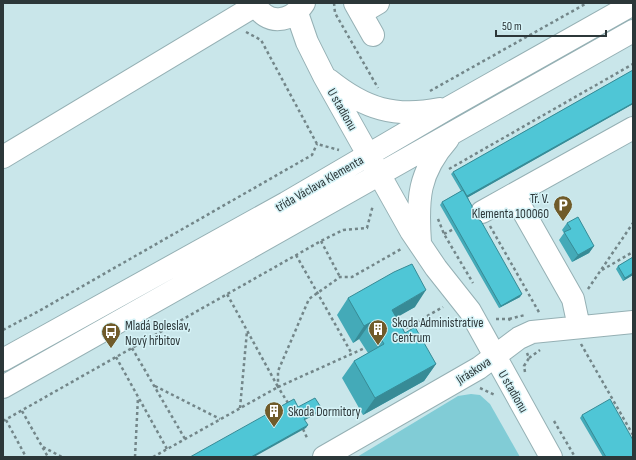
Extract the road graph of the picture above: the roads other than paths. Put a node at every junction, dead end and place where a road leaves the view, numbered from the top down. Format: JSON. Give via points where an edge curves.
{"nodes":[{"id":1,"x":255,"y":4,"type":"edge"},
{"id":2,"x":633,"y":4,"type":"edge"},
{"id":3,"x":365,"y":6,"type":"edge"},
{"id":4,"x":301,"y":8,"type":"edge"},
{"id":5,"x":633,"y":31,"type":"edge"},
{"id":6,"x":373,"y":35,"type":"dead end"},
{"id":7,"x":324,"y":76,"type":"junction"},
{"id":8,"x":450,"y":107,"type":"junction"},
{"id":9,"x":633,"y":128,"type":"edge"},
{"id":10,"x":458,"y":130,"type":"junction"},
{"id":11,"x":369,"y":154,"type":"junction"},
{"id":12,"x":3,"y":157,"type":"edge"},
{"id":13,"x":380,"y":174,"type":"junction"},
{"id":14,"x":514,"y":195,"type":"junction"},
{"id":15,"x":482,"y":212,"type":"road end"},
{"id":16,"x":411,"y":247,"type":"junction"},
{"id":17,"x":575,"y":321,"type":"junction"},
{"id":18,"x":633,"y":322,"type":"edge"},
{"id":19,"x":494,"y":356,"type":"junction"},
{"id":20,"x":3,"y":360,"type":"edge"},
{"id":21,"x":3,"y":387,"type":"edge"},
{"id":22,"x":324,"y":457,"type":"edge"},
{"id":23,"x":551,"y":457,"type":"edge"}],
"edges":[{"from":1,"to":4,"type":"street","via":[[262,13],[270,18],[279,19],[288,18]]},
{"from":1,"to":12,"type":"street"},
{"from":2,"to":8,"type":"street","name":"třída Václava Klementa"},
{"from":3,"to":6,"type":"street"},
{"from":4,"to":7,"type":"street","name":"U stadionu","via":[[307,42]]},
{"from":5,"to":10,"type":"street","name":"třída Václava Klementa"},
{"from":7,"to":8,"type":"street","name":"U stadionu","via":[[359,101],[382,110],[416,112]]},
{"from":7,"to":11,"type":"street","name":"U stadionu"},
{"from":8,"to":11,"type":"street","name":"třída Václava Klementa"},
{"from":9,"to":14,"type":"street"},
{"from":10,"to":13,"type":"street","name":"třída Václava Klementa"},
{"from":10,"to":16,"type":"street","via":[[433,158],[422,183]]},
{"from":11,"to":13,"type":"street","name":"U stadionu"},
{"from":11,"to":20,"type":"street","name":"třída Václava Klementa","via":[[279,207]]},
{"from":13,"to":16,"type":"street","name":"U stadionu"},
{"from":13,"to":21,"type":"street","name":"třída Václava Klementa"},
{"from":14,"to":15,"type":"street"},
{"from":14,"to":17,"type":"street","via":[[574,299]]},
{"from":16,"to":19,"type":"street","name":"U stadionu","via":[[470,311]]},
{"from":17,"to":18,"type":"street","name":"Jiráskova"},
{"from":17,"to":19,"type":"street","name":"Jiráskova","via":[[532,332]]},
{"from":19,"to":22,"type":"street","name":"Jiráskova","via":[[478,368],[353,431]]},
{"from":19,"to":23,"type":"street","name":"U stadionu"}]}
